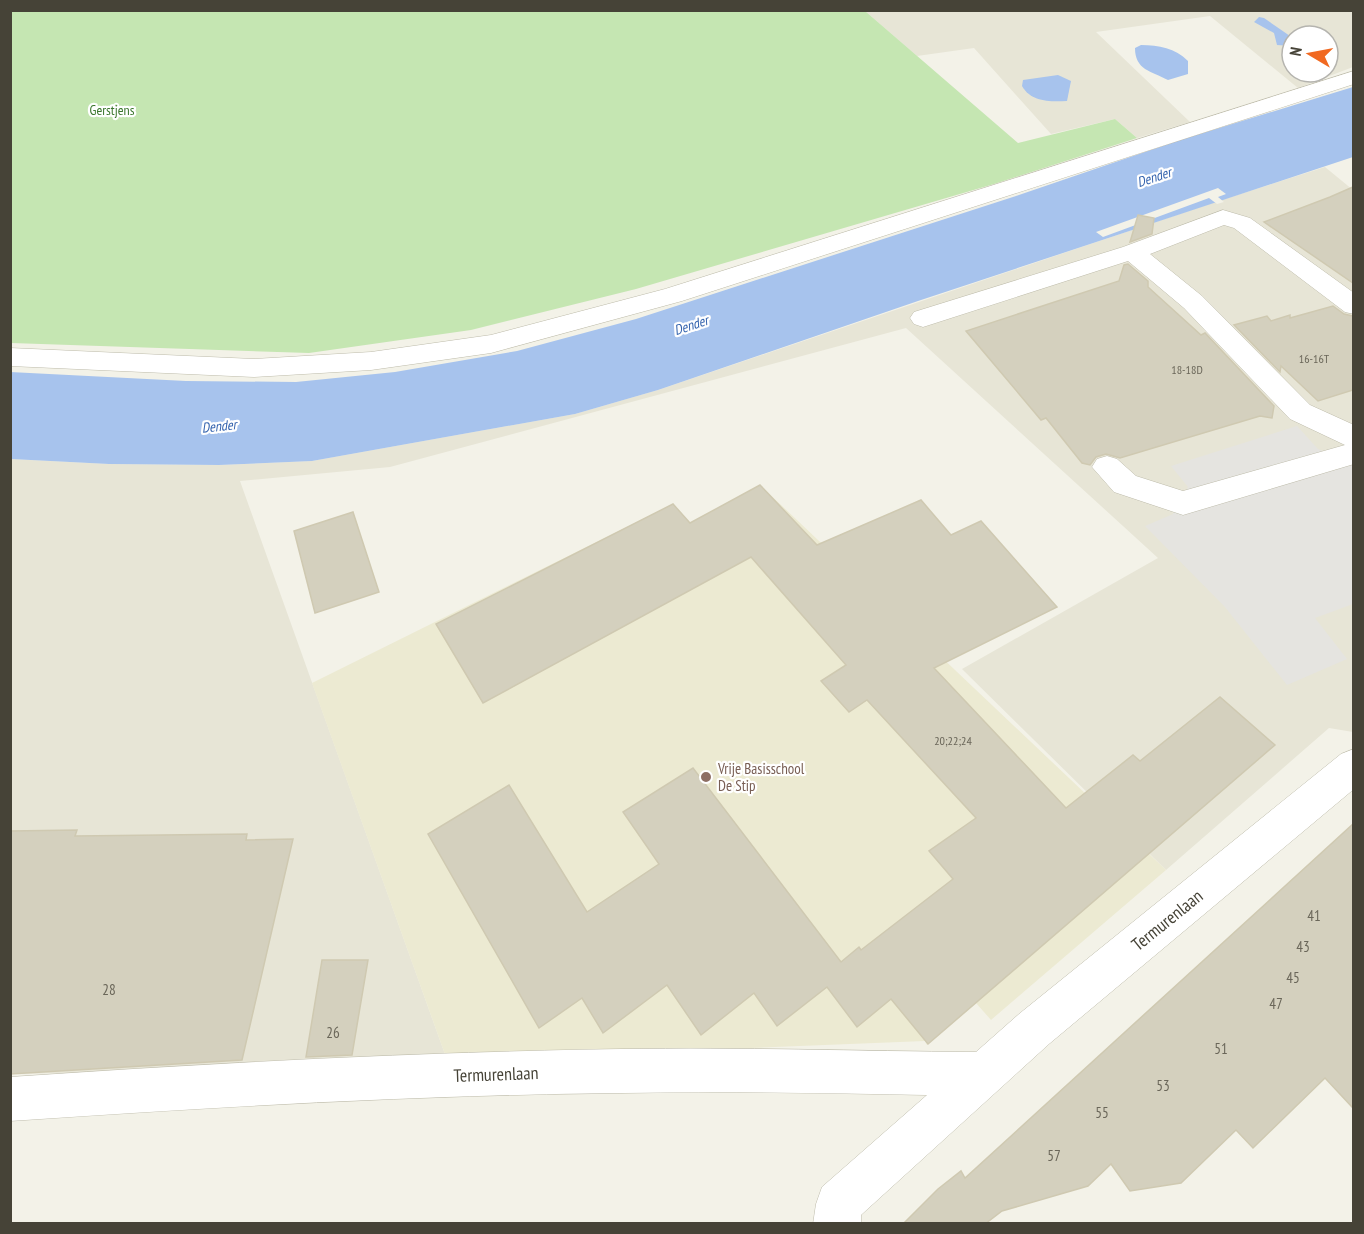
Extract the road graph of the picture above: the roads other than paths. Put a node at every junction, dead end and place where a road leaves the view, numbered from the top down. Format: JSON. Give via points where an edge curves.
{"nodes":[{"id":1,"x":1353,"y":77,"type":"edge"},
{"id":2,"x":1132,"y":252,"type":"junction"},
{"id":3,"x":1353,"y":306,"type":"edge"},
{"id":4,"x":923,"y":318,"type":"dead end"},
{"id":5,"x":10,"y":357,"type":"edge"},
{"id":6,"x":1353,"y":437,"type":"edge"},
{"id":7,"x":1353,"y":453,"type":"edge"},
{"id":8,"x":1107,"y":467,"type":"dead end"},
{"id":9,"x":1353,"y":766,"type":"edge"},
{"id":10,"x":982,"y":1074,"type":"junction"},
{"id":11,"x":10,"y":1099,"type":"edge"},
{"id":12,"x":837,"y":1224,"type":"edge"}],
"edges":[{"from":1,"to":5,"type":"street","via":[[673,295],[491,344],[371,361],[254,368]]},
{"from":2,"to":3,"type":"street","via":[[1223,217],[1242,223]]},
{"from":2,"to":4,"type":"street"},
{"from":2,"to":6,"type":"street","via":[[1193,302],[1300,412]]},
{"from":7,"to":8,"type":"street","via":[[1183,502],[1125,484]]},
{"from":9,"to":10,"type":"street","name":"Termurenlaan"},
{"from":10,"to":11,"type":"street","name":"Termurenlaan","via":[[709,1070],[500,1074]]},
{"from":10,"to":12,"type":"street","name":"Termurenlaan","via":[[839,1204]]}]}
